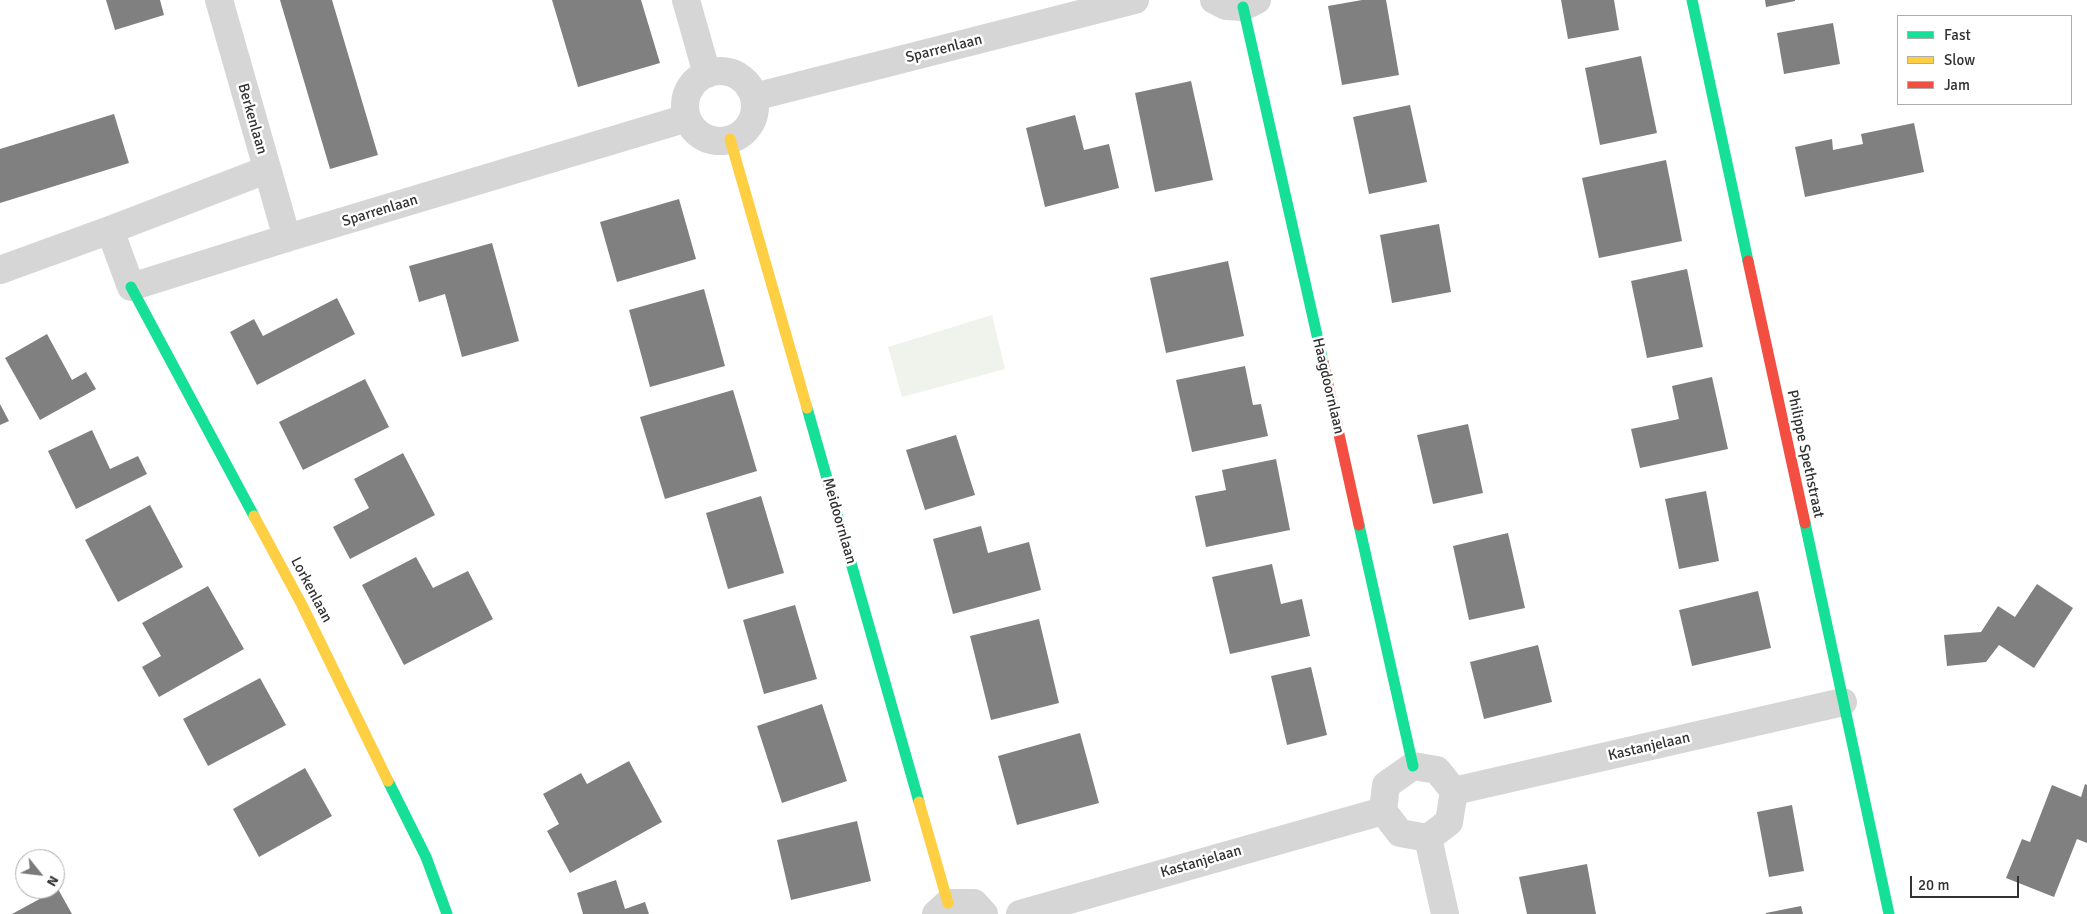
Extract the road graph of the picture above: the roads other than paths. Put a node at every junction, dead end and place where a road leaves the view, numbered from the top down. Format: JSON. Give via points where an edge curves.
{"nodes":[{"id":1,"x":219,"y":0,"type":"edge"},
{"id":2,"x":686,"y":0,"type":"edge"},
{"id":3,"x":1135,"y":0,"type":"edge"},
{"id":4,"x":1214,"y":0,"type":"edge"},
{"id":5,"x":1692,"y":0,"type":"edge"},
{"id":6,"x":1250,"y":3,"type":"edge"},
{"id":7,"x":707,"y":74,"type":"junction"},
{"id":8,"x":754,"y":97,"type":"junction"},
{"id":9,"x":687,"y":118,"type":"junction"},
{"id":10,"x":730,"y":140,"type":"junction"},
{"id":11,"x":266,"y":170,"type":"junction"},
{"id":12,"x":110,"y":230,"type":"junction"},
{"id":13,"x":287,"y":238,"type":"junction"},
{"id":14,"x":0,"y":270,"type":"edge"},
{"id":15,"x":131,"y":287,"type":"junction"},
{"id":16,"x":1843,"y":702,"type":"junction"},
{"id":17,"x":1413,"y":766,"type":"junction"},
{"id":18,"x":1454,"y":791,"type":"junction"},
{"id":19,"x":1383,"y":811,"type":"junction"},
{"id":20,"x":1428,"y":838,"type":"junction"},
{"id":21,"x":942,"y":908,"type":"edge"},
{"id":22,"x":447,"y":914,"type":"edge"},
{"id":23,"x":984,"y":914,"type":"edge"},
{"id":24,"x":1020,"y":914,"type":"edge"},
{"id":25,"x":1445,"y":914,"type":"edge"},
{"id":26,"x":1889,"y":914,"type":"edge"}],
"edges":[{"from":1,"to":11,"type":"street","name":"Berkenlaan"},
{"from":2,"to":7,"type":"street"},
{"from":3,"to":8,"type":"street","name":"Sparrenlaan"},
{"from":4,"to":6,"type":"street","via":[[1226,6]]},
{"from":5,"to":16,"type":"street","name":"Philippe Spethstraat"},
{"from":6,"to":17,"type":"street","name":"Haagdoornlaan"},
{"from":7,"to":8,"type":"street","via":[[725,72],[736,75],[747,84]]},
{"from":7,"to":9,"type":"street","via":[[694,83],[686,96]]},
{"from":8,"to":10,"type":"street","via":[[755,111],[750,124],[742,134]]},
{"from":9,"to":10,"type":"street","via":[[702,136],[715,141]]},
{"from":9,"to":13,"type":"street","name":"Sparrenlaan"},
{"from":10,"to":21,"type":"street","name":"Meidoornlaan"},
{"from":11,"to":12,"type":"street"},
{"from":11,"to":13,"type":"street","name":"Berkenlaan"},
{"from":12,"to":14,"type":"street"},
{"from":12,"to":15,"type":"street"},
{"from":13,"to":15,"type":"street","name":"Sparrenlaan"},
{"from":15,"to":22,"type":"street","name":"Lorkenlaan","via":[[302,605],[426,857]]},
{"from":16,"to":18,"type":"street","name":"Kastanjelaan"},
{"from":16,"to":26,"type":"street","name":"Philippe Spethstraat"},
{"from":17,"to":18,"type":"street","via":[[1437,770]]},
{"from":17,"to":19,"type":"street","via":[[1386,785]]},
{"from":18,"to":20,"type":"street","via":[[1449,822]]},
{"from":19,"to":20,"type":"street","via":[[1400,834]]},
{"from":19,"to":24,"type":"street","name":"Kastanjelaan"},
{"from":20,"to":25,"type":"street"},
{"from":21,"to":23,"type":"street","via":[[974,903]]}]}
